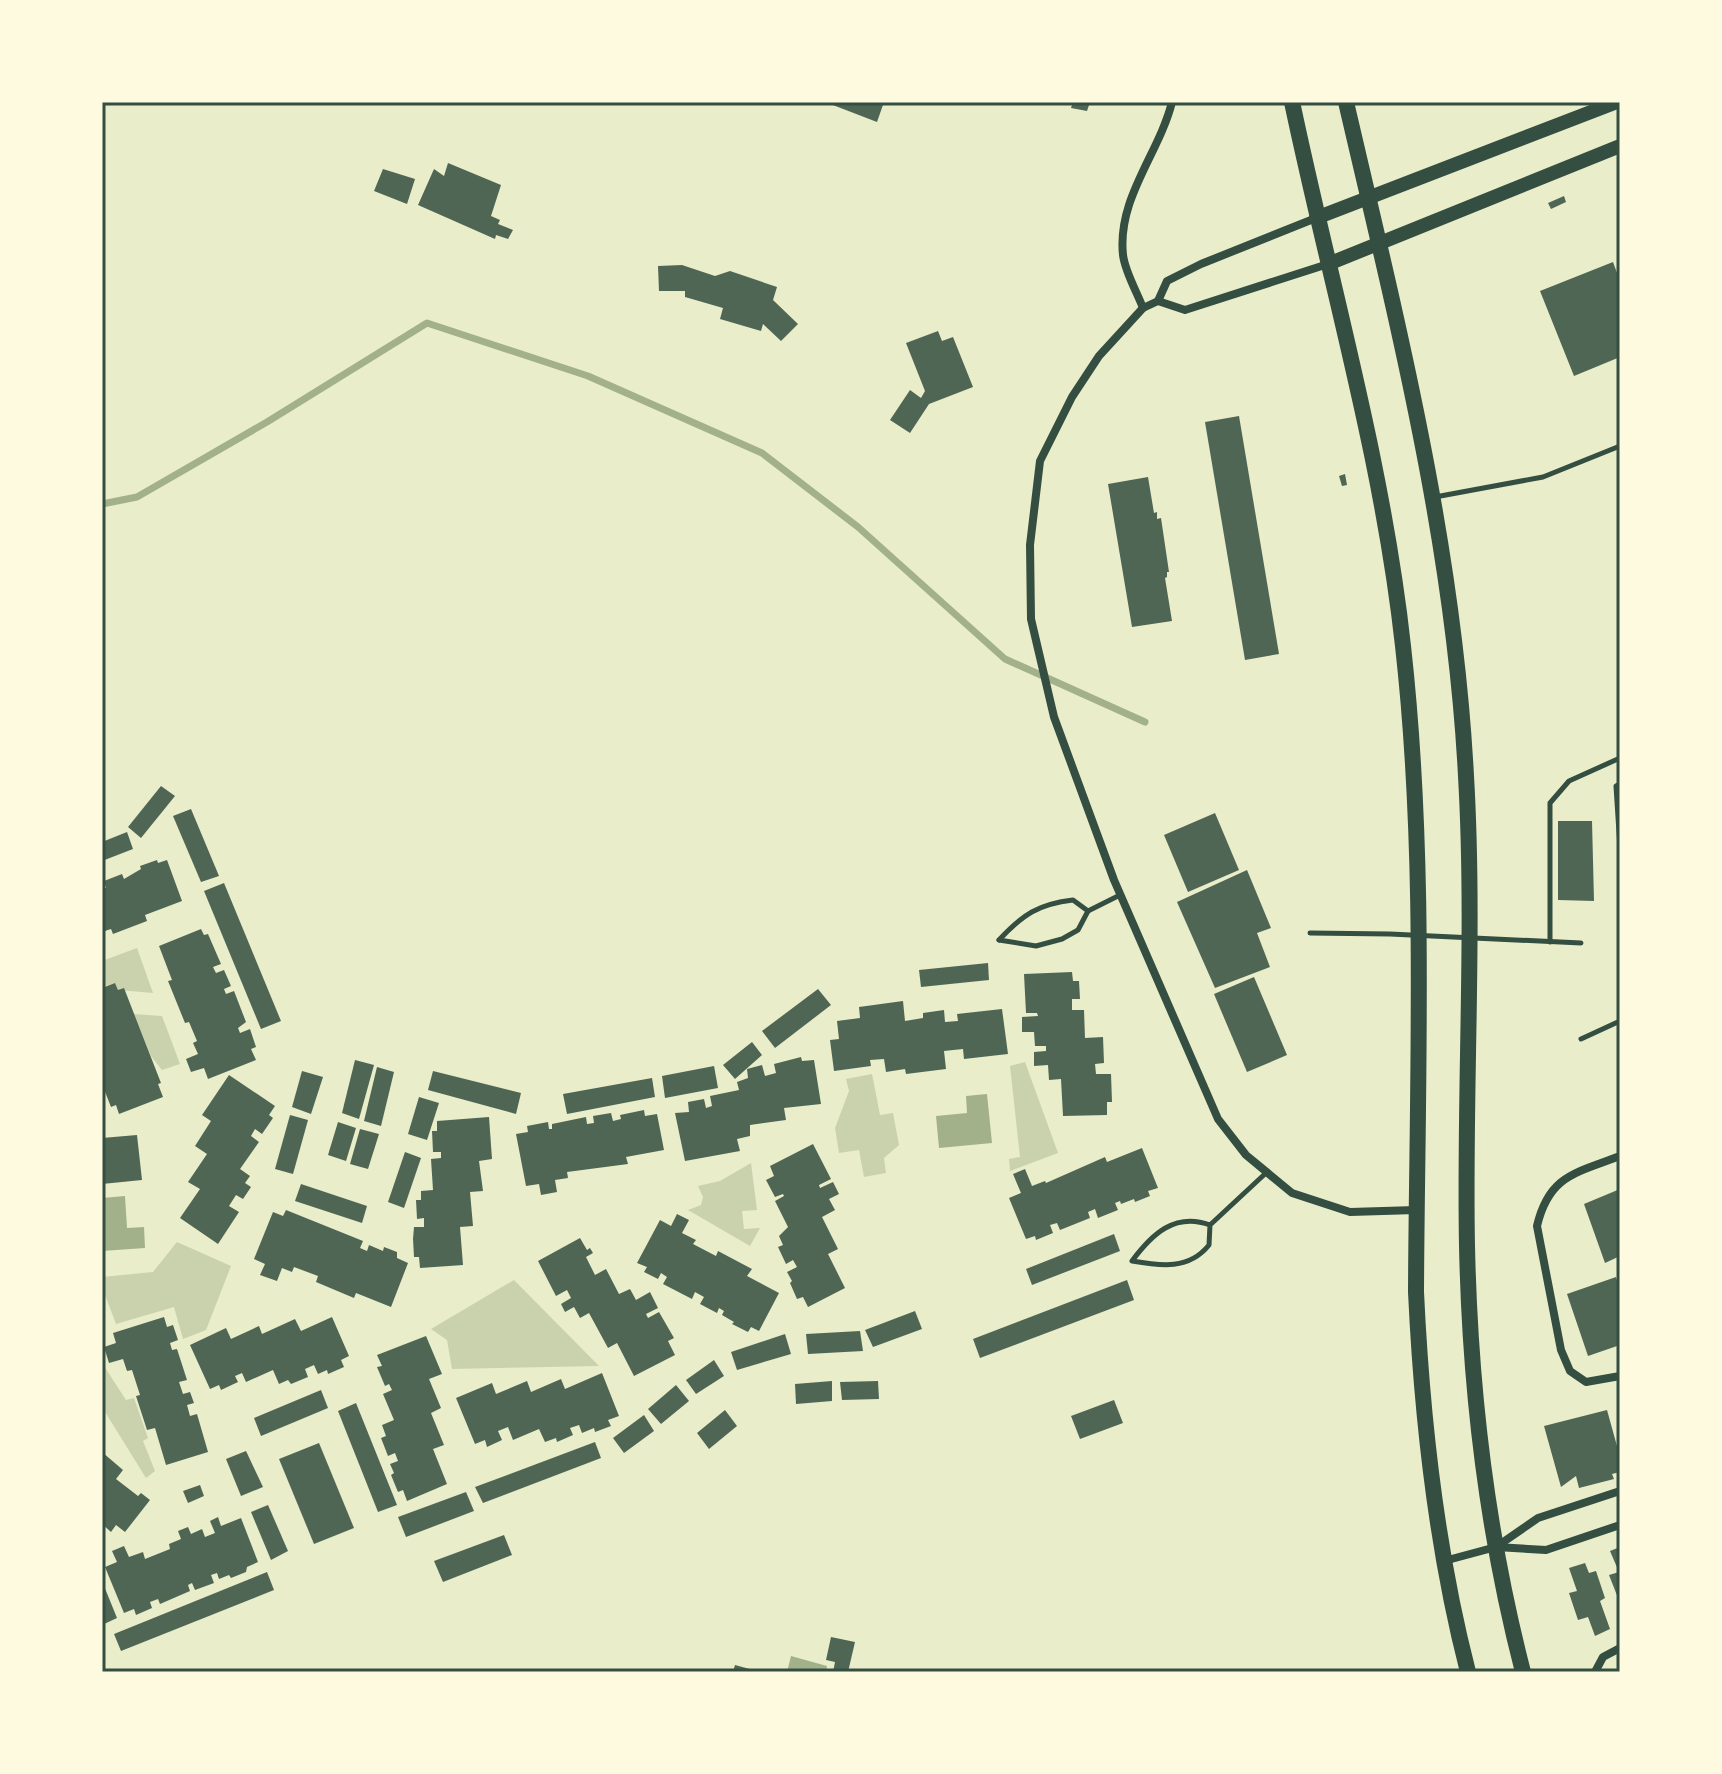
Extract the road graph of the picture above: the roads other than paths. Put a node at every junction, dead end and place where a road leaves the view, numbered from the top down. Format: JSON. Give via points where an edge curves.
{"nodes":[{"id":1,"x":1172,"y":102,"type":"edge"},
{"id":2,"x":1292,"y":102,"type":"edge"},
{"id":3,"x":1346,"y":102,"type":"edge"},
{"id":4,"x":1617,"y":102,"type":"edge"},
{"id":5,"x":1620,"y":146,"type":"edge"},
{"id":6,"x":1368,"y":200,"type":"junction"},
{"id":7,"x":1316,"y":218,"type":"junction"},
{"id":8,"x":1378,"y":242,"type":"junction"},
{"id":9,"x":1328,"y":264,"type":"junction"},
{"id":10,"x":1158,"y":301,"type":"junction"},
{"id":11,"x":1143,"y":308,"type":"junction"},
{"id":12,"x":1620,"y":446,"type":"edge"},
{"id":13,"x":1434,"y":497,"type":"junction"},
{"id":14,"x":1620,"y":758,"type":"edge"},
{"id":15,"x":1620,"y":784,"type":"edge"},
{"id":16,"x":1620,"y":848,"type":"edge"},
{"id":17,"x":1121,"y":895,"type":"junction"},
{"id":18,"x":1088,"y":911,"type":"junction"},
{"id":19,"x":1310,"y":933,"type":"dead end"},
{"id":20,"x":1418,"y":936,"type":"junction"},
{"id":21,"x":1469,"y":937,"type":"junction"},
{"id":22,"x":1550,"y":942,"type":"junction"},
{"id":23,"x":1581,"y":943,"type":"dead end"},
{"id":24,"x":1620,"y":1021,"type":"edge"},
{"id":25,"x":1581,"y":1039,"type":"dead end"},
{"id":26,"x":1620,"y":1156,"type":"edge"},
{"id":27,"x":1267,"y":1172,"type":"junction"},
{"id":28,"x":1416,"y":1210,"type":"junction"},
{"id":29,"x":1210,"y":1225,"type":"junction"},
{"id":30,"x":1620,"y":1376,"type":"edge"},
{"id":31,"x":1620,"y":1491,"type":"edge"},
{"id":32,"x":1620,"y":1525,"type":"edge"},
{"id":33,"x":1496,"y":1547,"type":"junction"},
{"id":34,"x":1444,"y":1561,"type":"junction"},
{"id":35,"x":1620,"y":1648,"type":"edge"},
{"id":36,"x":1468,"y":1672,"type":"edge"},
{"id":37,"x":1523,"y":1672,"type":"edge"},
{"id":38,"x":1595,"y":1672,"type":"edge"}],
"edges":[{"from":1,"to":11,"type":"street","via":[[1124,217],[1123,257]]},
{"from":2,"to":7,"type":"main road"},
{"from":3,"to":6,"type":"main road"},
{"from":4,"to":6,"type":"main road"},
{"from":5,"to":8,"type":"main road"},
{"from":6,"to":7,"type":"main road"},
{"from":6,"to":8,"type":"main road"},
{"from":7,"to":9,"type":"main road"},
{"from":7,"to":10,"type":"street","via":[[1167,281]]},
{"from":8,"to":9,"type":"main road"},
{"from":8,"to":13,"type":"main road"},
{"from":9,"to":10,"type":"street","via":[[1185,310]]},
{"from":9,"to":20,"type":"main road","via":[[1398,599],[1416,802]]},
{"from":10,"to":11,"type":"street"},
{"from":11,"to":17,"type":"street","via":[[1099,356],[1040,461],[1030,545],[1031,619],[1051,703]]},
{"from":12,"to":13,"type":"lane","via":[[1543,477]]},
{"from":13,"to":21,"type":"main road","via":[[1458,659],[1467,778]]},
{"from":14,"to":22,"type":"lane","via":[[1569,781],[1550,803]]},
{"from":15,"to":16,"type":"lane"},
{"from":17,"to":18,"type":"lane"},
{"from":17,"to":27,"type":"street","via":[[1218,1119]]},
{"from":18,"to":18,"type":"lane","via":[[1073,900],[1049,903],[1019,918],[999,940],[1036,946],[1062,939],[1078,930]]},
{"from":19,"to":20,"type":"lane"},
{"from":20,"to":21,"type":"lane"},
{"from":20,"to":28,"type":"main road"},
{"from":21,"to":22,"type":"lane"},
{"from":21,"to":33,"type":"main road","via":[[1470,1320]]},
{"from":22,"to":23,"type":"lane"},
{"from":24,"to":25,"type":"lane"},
{"from":26,"to":30,"type":"street","via":[[1564,1179],[1549,1192],[1537,1226],[1561,1350],[1570,1371],[1586,1382]]},
{"from":27,"to":28,"type":"street","via":[[1292,1193],[1350,1212]]},
{"from":27,"to":29,"type":"lane"},
{"from":28,"to":34,"type":"main road","via":[[1422,1400]]},
{"from":29,"to":29,"type":"lane","via":[[1196,1220],[1176,1223],[1150,1237],[1132,1261],[1190,1261],[1209,1245]]},
{"from":31,"to":33,"type":"street","via":[[1538,1518]]},
{"from":32,"to":33,"type":"street","via":[[1546,1550]]},
{"from":33,"to":34,"type":"street"},
{"from":33,"to":37,"type":"main road"},
{"from":34,"to":36,"type":"main road"},
{"from":35,"to":38,"type":"street","via":[[1603,1657]]}]}
